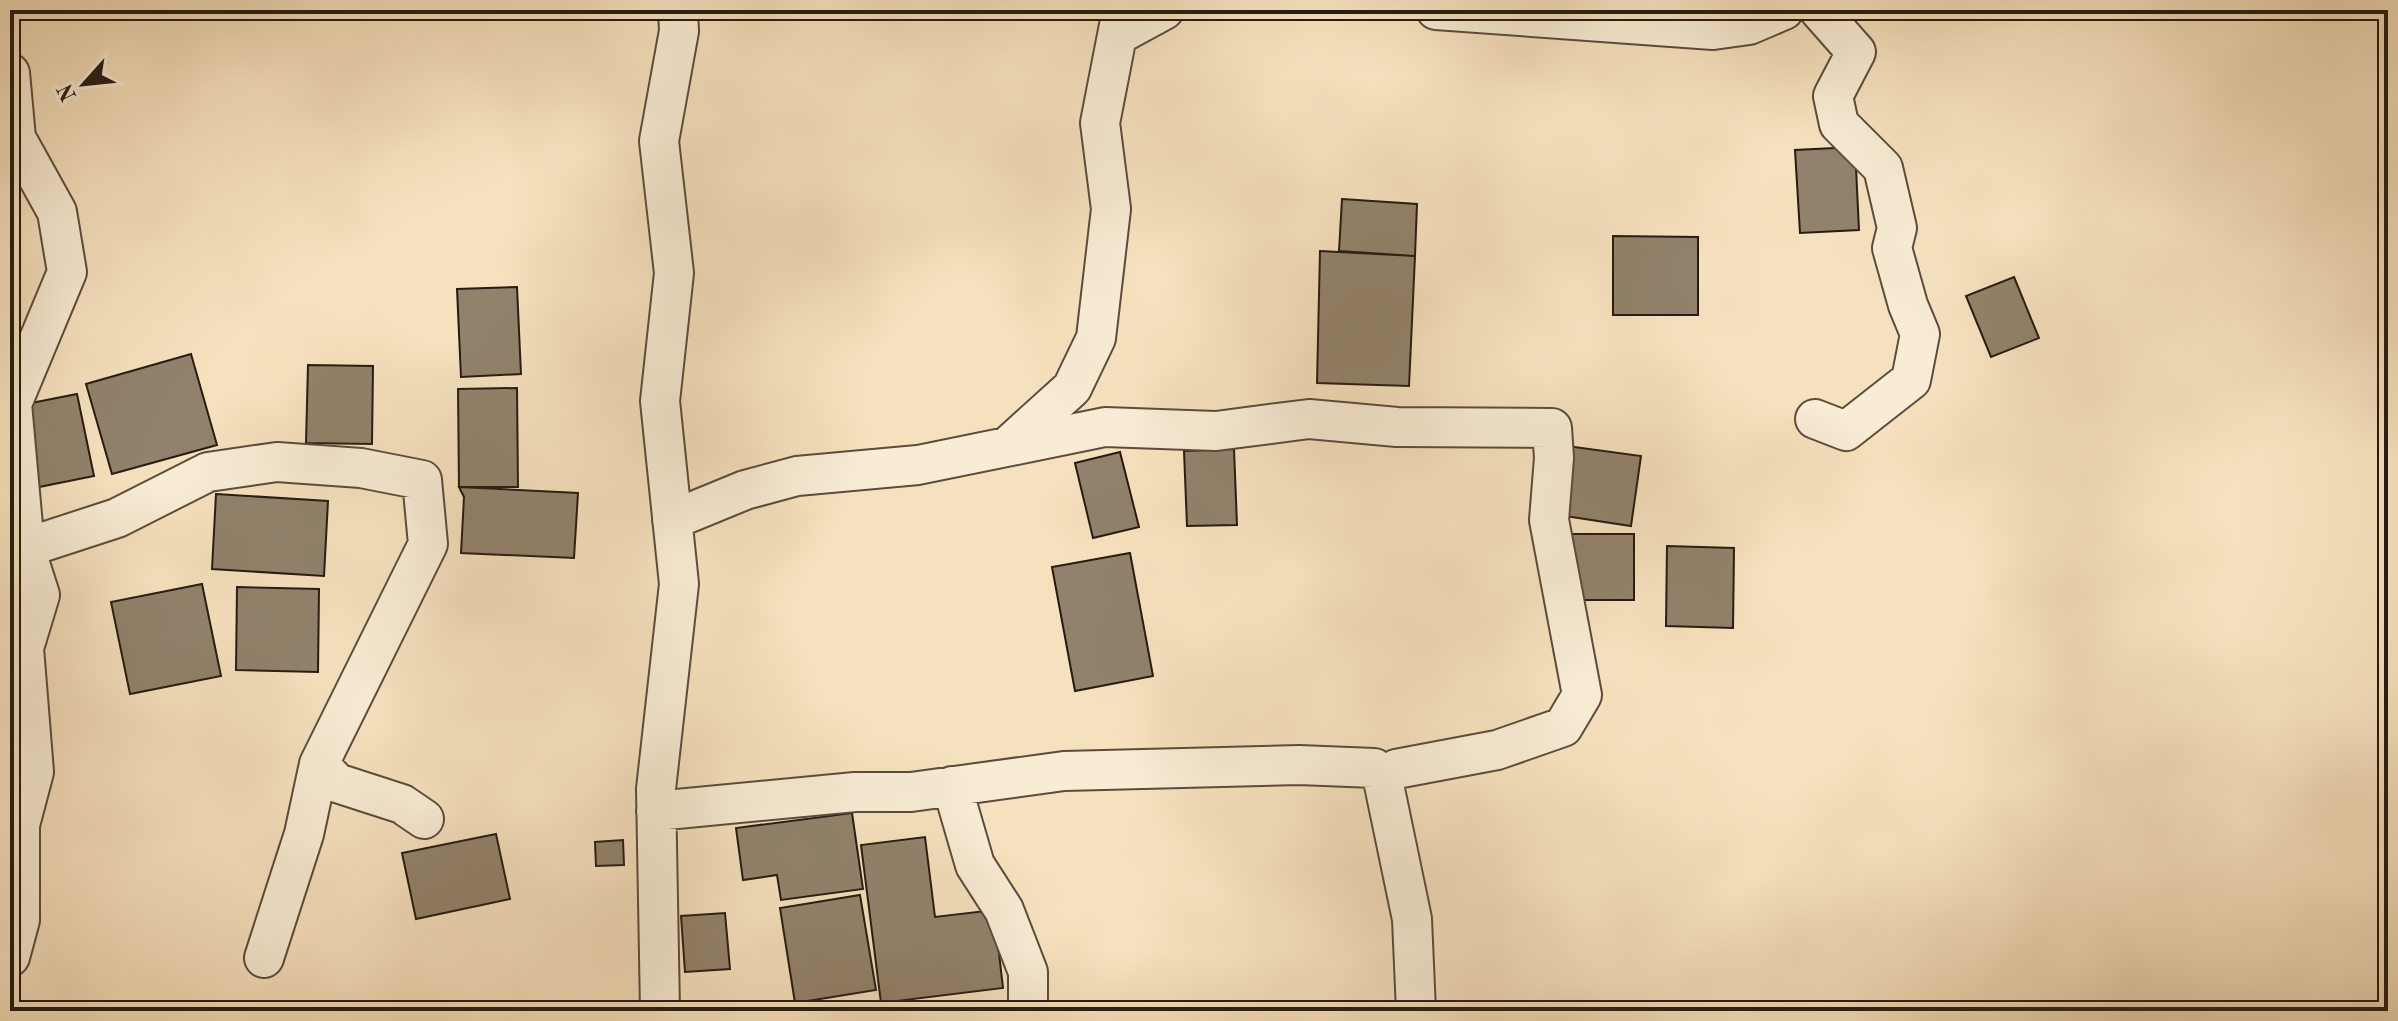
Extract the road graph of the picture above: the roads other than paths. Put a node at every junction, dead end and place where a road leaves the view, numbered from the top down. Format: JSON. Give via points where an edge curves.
{"nodes":[{"id":1,"x":678,"y":10,"type":"edge"},
{"id":2,"x":1164,"y":10,"type":"edge"},
{"id":3,"x":1436,"y":10,"type":"edge"},
{"id":4,"x":1784,"y":10,"type":"edge"},
{"id":5,"x":1819,"y":10,"type":"edge"},
{"id":6,"x":1120,"y":22,"type":"edge"},
{"id":7,"x":10,"y":73,"type":"edge"},
{"id":8,"x":1815,"y":419,"type":"dead end"},
{"id":9,"x":1006,"y":447,"type":"junction"},
{"id":10,"x":672,"y":520,"type":"junction"},
{"id":11,"x":25,"y":548,"type":"junction"},
{"id":12,"x":17,"y":646,"type":"edge"},
{"id":13,"x":319,"y":764,"type":"junction"},
{"id":14,"x":1383,"y":780,"type":"junction"},
{"id":15,"x":952,"y":786,"type":"junction"},
{"id":16,"x":656,"y":811,"type":"junction"},
{"id":17,"x":424,"y":819,"type":"dead end"},
{"id":18,"x":10,"y":957,"type":"edge"},
{"id":19,"x":264,"y":958,"type":"dead end"},
{"id":20,"x":660,"y":1011,"type":"edge"},
{"id":21,"x":1028,"y":1011,"type":"edge"},
{"id":22,"x":1416,"y":1011,"type":"edge"}],
"edges":[{"from":1,"to":10,"type":"street","via":[[679,31],[659,141],[674,273],[660,401]]},
{"from":2,"to":6,"type":"street"},
{"from":3,"to":4,"type":"street","via":[[1713,30],[1749,25]]},
{"from":5,"to":8,"type":"street","via":[[1856,52],[1833,96],[1839,124],[1883,168],[1897,228],[1892,248],[1920,334],[1911,380],[1846,431]]},
{"from":6,"to":9,"type":"street","via":[[1100,123],[1111,209],[1096,338],[1072,388]]},
{"from":7,"to":11,"type":"street","via":[[16,138],[57,212],[67,272],[12,404]]},
{"from":9,"to":10,"type":"street","via":[[918,465],[797,476],[745,490]]},
{"from":9,"to":14,"type":"street","via":[[1105,427],[1216,431],[1309,419],[1397,427],[1552,428],[1549,520],[1582,695],[1563,727],[1497,750],[1396,769]]},
{"from":10,"to":16,"type":"street","via":[[679,584]]},
{"from":11,"to":12,"type":"street","via":[[40,595]]},
{"from":11,"to":13,"type":"street","via":[[117,518],[208,472],[277,462],[361,468],[422,480],[428,544]]},
{"from":12,"to":18,"type":"street","via":[[34,772],[20,825],[20,920]]},
{"from":13,"to":17,"type":"street","via":[[337,783],[402,804]]},
{"from":13,"to":19,"type":"street","via":[[304,834]]},
{"from":14,"to":15,"type":"street","via":[[1374,768],[1230,766],[1064,771]]},
{"from":14,"to":22,"type":"street","via":[[1412,919]]},
{"from":15,"to":16,"type":"street"},
{"from":15,"to":21,"type":"street","via":[[975,865],[1004,910],[1028,972]]},
{"from":16,"to":20,"type":"street"}]}
